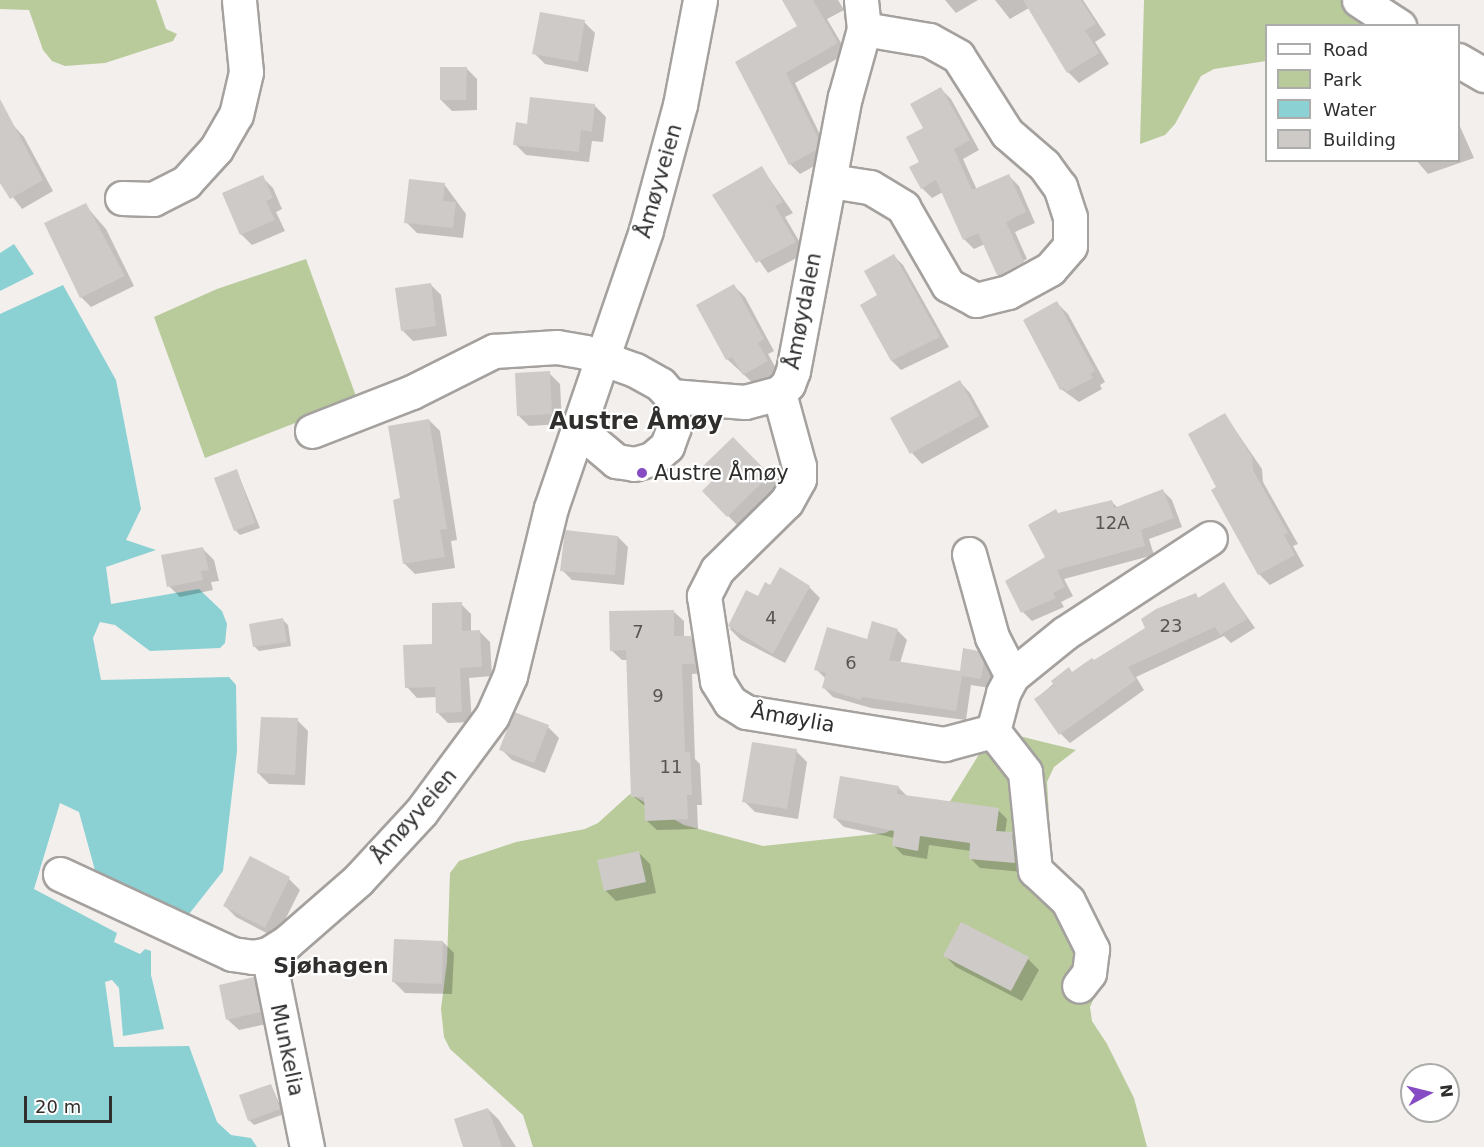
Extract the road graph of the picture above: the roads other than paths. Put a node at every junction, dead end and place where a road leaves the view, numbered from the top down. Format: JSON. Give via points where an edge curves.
{"nodes":[{"id":1,"x":239,"y":0,"type":"edge"},
{"id":2,"x":700,"y":0,"type":"edge"},
{"id":3,"x":1359,"y":0,"type":"edge"},
{"id":4,"x":862,"y":14,"type":"edge"},
{"id":5,"x":1396,"y":24,"type":"edge"},
{"id":6,"x":1460,"y":61,"type":"edge"},
{"id":7,"x":1484,"y":75,"type":"edge"},
{"id":8,"x":831,"y":181,"type":"junction"},
{"id":9,"x":122,"y":198,"type":"dead end"},
{"id":10,"x":602,"y":358,"type":"junction"},
{"id":11,"x":779,"y":393,"type":"junction"},
{"id":12,"x":671,"y":396,"type":"junction"},
{"id":13,"x":578,"y":429,"type":"junction"},
{"id":14,"x":312,"y":431,"type":"dead end"},
{"id":15,"x":1210,"y":538,"type":"dead end"},
{"id":16,"x":969,"y":554,"type":"dead end"},
{"id":17,"x":1012,"y":676,"type":"junction"},
{"id":18,"x":993,"y":731,"type":"junction"},
{"id":19,"x":60,"y":874,"type":"dead end"},
{"id":20,"x":268,"y":954,"type":"junction"},
{"id":21,"x":1079,"y":986,"type":"dead end"},
{"id":22,"x":307,"y":1147,"type":"edge"}],
"edges":[{"from":1,"to":9,"type":"street","via":[[246,72],[236,115],[216,149],[170,194],[153,199]]},
{"from":2,"to":10,"type":"street","name":"Åmøyveien","via":[[680,105],[649,219]]},
{"from":3,"to":5,"type":"street"},
{"from":4,"to":8,"type":"street","name":"Åmøydalen"},
{"from":4,"to":8,"type":"street","name":"Åmøydalen","via":[[929,40],[958,56],[1008,132],[1044,165],[1060,188],[1070,217],[1070,246],[1050,269],[1008,292],[976,300],[948,285],[903,207],[870,187]]},
{"from":6,"to":7,"type":"street"},
{"from":8,"to":11,"type":"street","name":"Åmøydalen","via":[[793,371]]},
{"from":10,"to":12,"type":"street","via":[[635,370],[660,384]]},
{"from":10,"to":13,"type":"street","name":"Åmøyveien"},
{"from":10,"to":14,"type":"street","via":[[569,348],[494,351],[412,392]]},
{"from":11,"to":12,"type":"street","name":"Åmøydalen","via":[[745,402]]},
{"from":11,"to":18,"type":"street","name":"Åmøylia","via":[[799,479],[786,502],[710,580],[704,596],[720,691],[746,712],[944,744]]},
{"from":12,"to":13,"type":"street","via":[[674,427],[667,446],[652,459],[634,464],[616,461]]},
{"from":13,"to":20,"type":"street","name":"Åmøyveien","via":[[551,508],[510,676],[492,716],[421,812],[358,880]]},
{"from":15,"to":17,"type":"street","via":[[1065,633]]},
{"from":16,"to":17,"type":"street","via":[[992,637]]},
{"from":17,"to":18,"type":"street"},
{"from":18,"to":21,"type":"street","via":[[1026,772],[1035,870],[1068,901],[1092,949],[1089,973]]},
{"from":19,"to":20,"type":"street","via":[[232,954]]},
{"from":20,"to":22,"type":"street","name":"Munkelia"}]}
